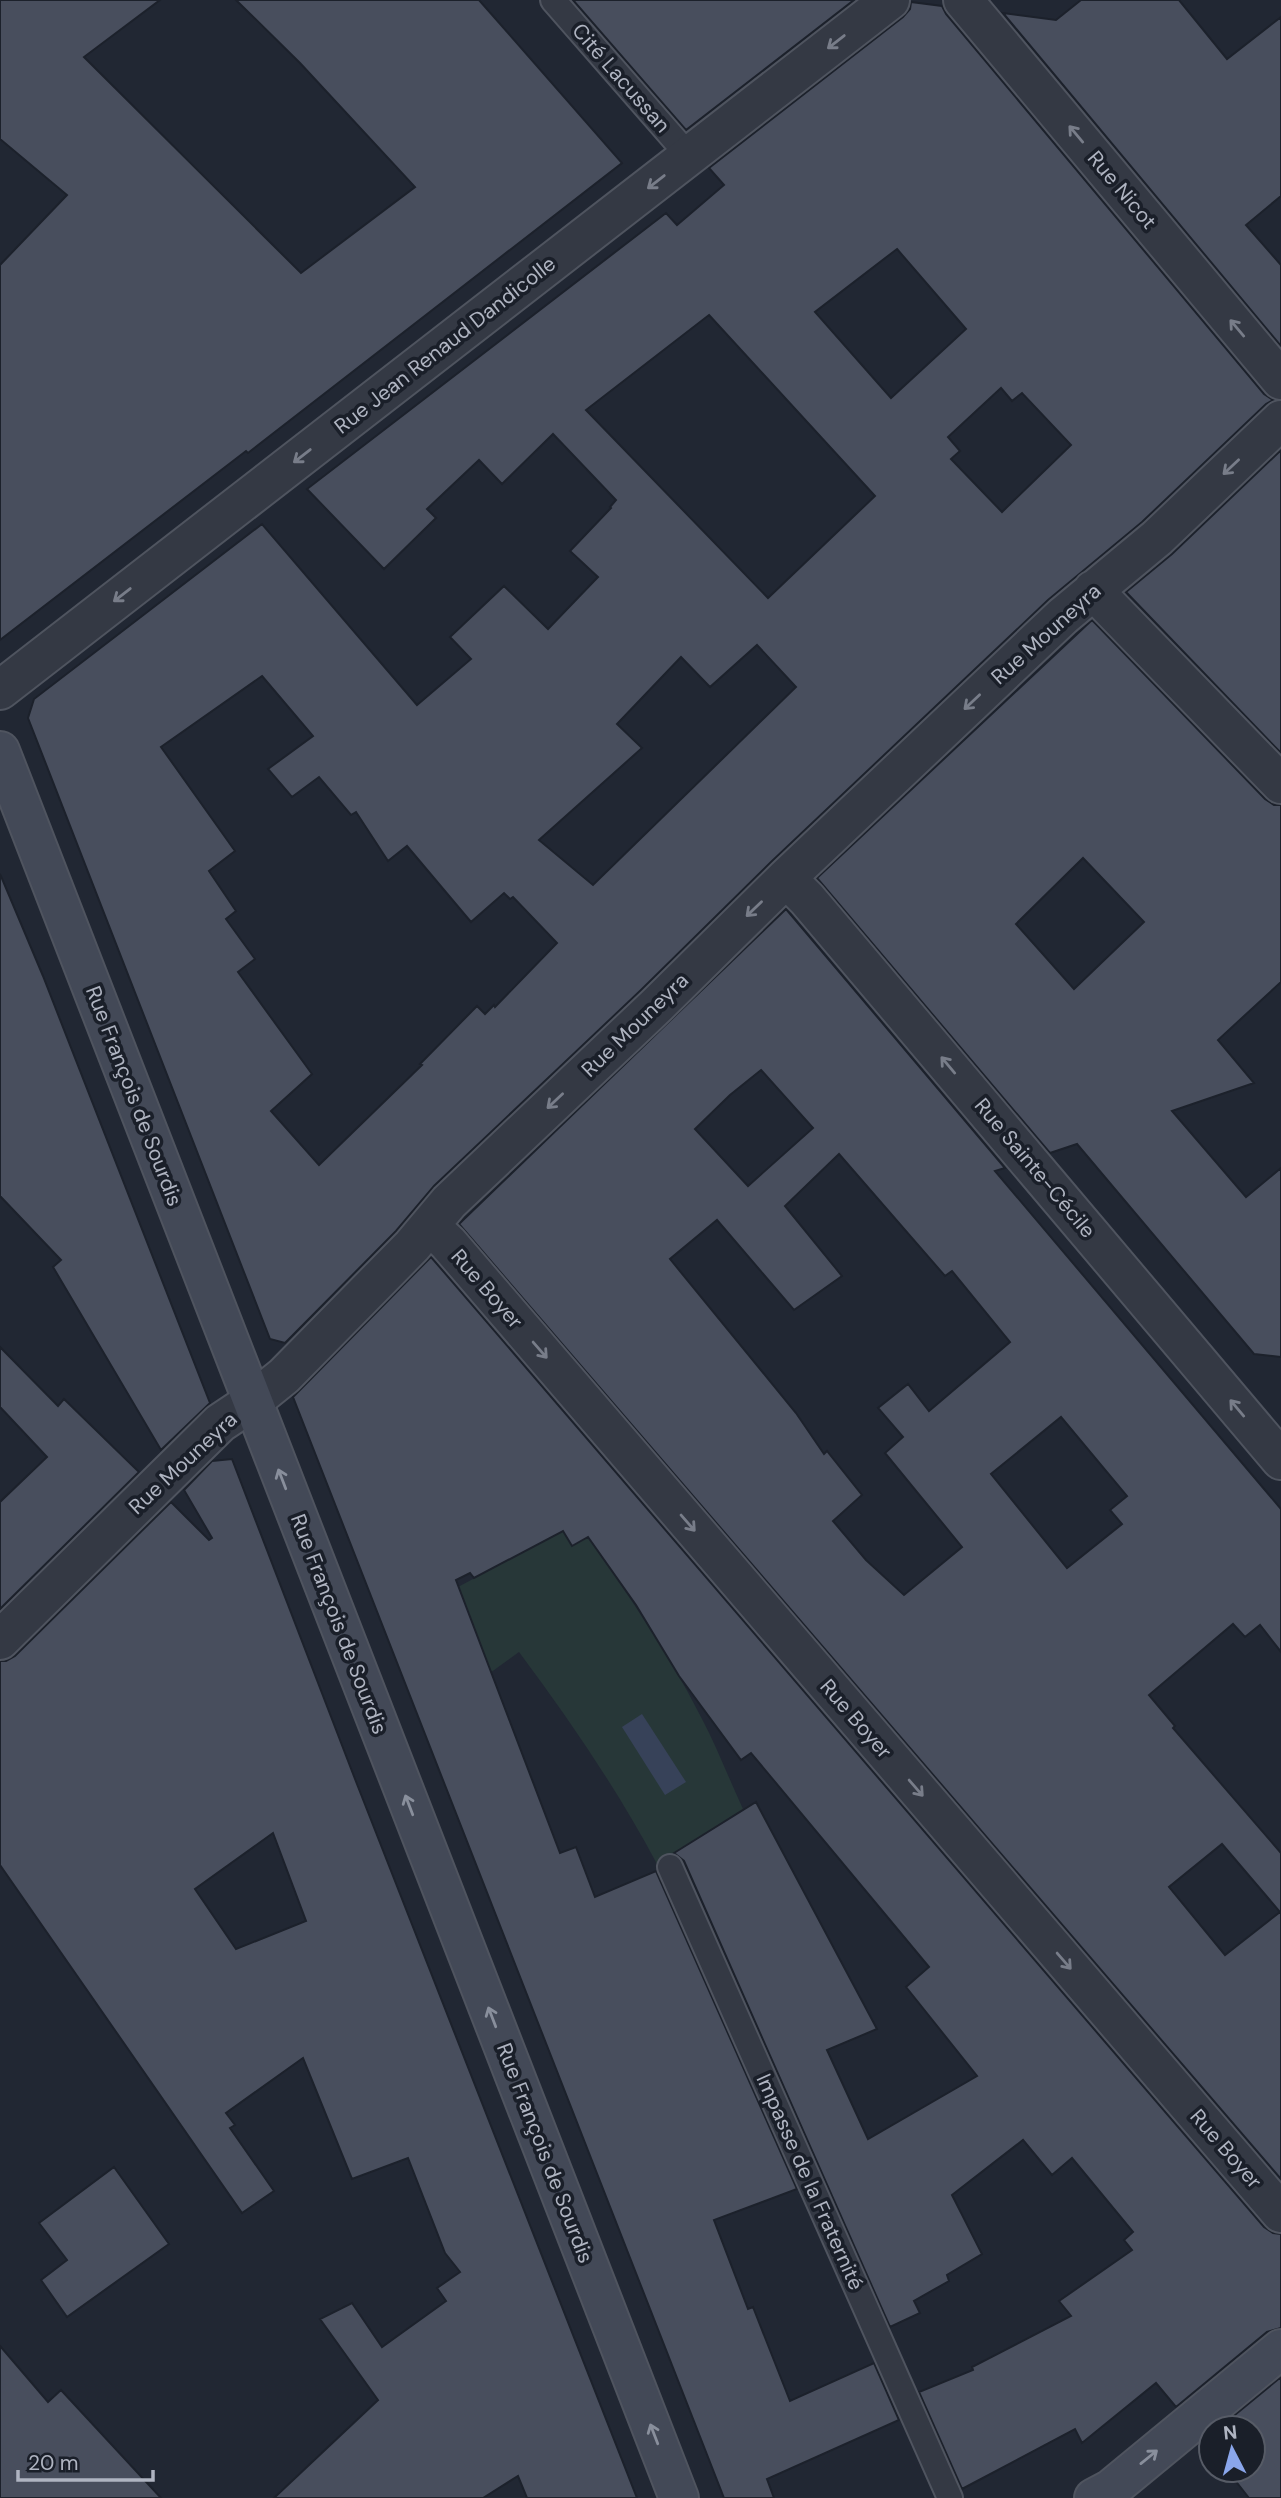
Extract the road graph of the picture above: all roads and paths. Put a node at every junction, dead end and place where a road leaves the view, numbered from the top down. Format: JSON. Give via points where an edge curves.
{"nodes":[{"id":1,"x":553,"y":0,"type":"edge"},
{"id":2,"x":890,"y":0,"type":"edge"},
{"id":3,"x":963,"y":0,"type":"edge"},
{"id":4,"x":689,"y":156,"type":"junction"},
{"id":5,"x":1281,"y":380,"type":"edge"},
{"id":6,"x":1281,"y":420,"type":"edge"},
{"id":7,"x":1093,"y":590,"type":"junction"},
{"id":8,"x":0,"y":690,"type":"edge"},
{"id":9,"x":0,"y":751,"type":"edge"},
{"id":10,"x":1281,"y":784,"type":"edge"},
{"id":11,"x":786,"y":878,"type":"junction"},
{"id":12,"x":430,"y":1226,"type":"junction"},
{"id":13,"x":253,"y":1401,"type":"junction"},
{"id":14,"x":1281,"y":1460,"type":"edge"},
{"id":15,"x":0,"y":1640,"type":"edge"},
{"id":16,"x":670,"y":1867,"type":"dead end"},
{"id":17,"x":1281,"y":2213,"type":"edge"},
{"id":18,"x":1281,"y":2349,"type":"edge"},
{"id":19,"x":679,"y":2498,"type":"edge"},
{"id":20,"x":950,"y":2498,"type":"edge"},
{"id":21,"x":1094,"y":2498,"type":"edge"}],
"edges":[{"from":1,"to":4,"type":"lane","name":"Cité Lacussan"},
{"from":2,"to":4,"type":"street","name":"Rue Jean Renaud Dandicolle","one_way":true},
{"from":5,"to":3,"type":"street","name":"Rue Nicot","one_way":true},
{"from":4,"to":8,"type":"street","name":"Rue Jean Renaud Dandicolle","one_way":true},
{"from":6,"to":7,"type":"street","name":"Rue Mouneyra","one_way":true,"via":[[1157,538]]},
{"from":7,"to":10,"type":"street"},
{"from":7,"to":11,"type":"street","name":"Rue Mouneyra","one_way":true},
{"from":9,"to":13,"type":"street","name":"Rue François de Sourdis"},
{"from":11,"to":12,"type":"street","name":"Rue Mouneyra","one_way":true,"via":[[449,1202]]},
{"from":14,"to":11,"type":"street","name":"Rue Sainte-Cécile","one_way":true},
{"from":12,"to":13,"type":"street","name":"Rue Mouneyra","via":[[284,1376]]},
{"from":12,"to":17,"type":"street","name":"Rue Boyer","one_way":true},
{"from":13,"to":15,"type":"street","name":"Rue Mouneyra","via":[[220,1423]]},
{"from":19,"to":13,"type":"street","name":"Rue François de Sourdis","one_way":true},
{"from":16,"to":20,"type":"lane","name":"Impasse de la Fraternité"},
{"from":21,"to":18,"type":"street","one_way":true}]}
